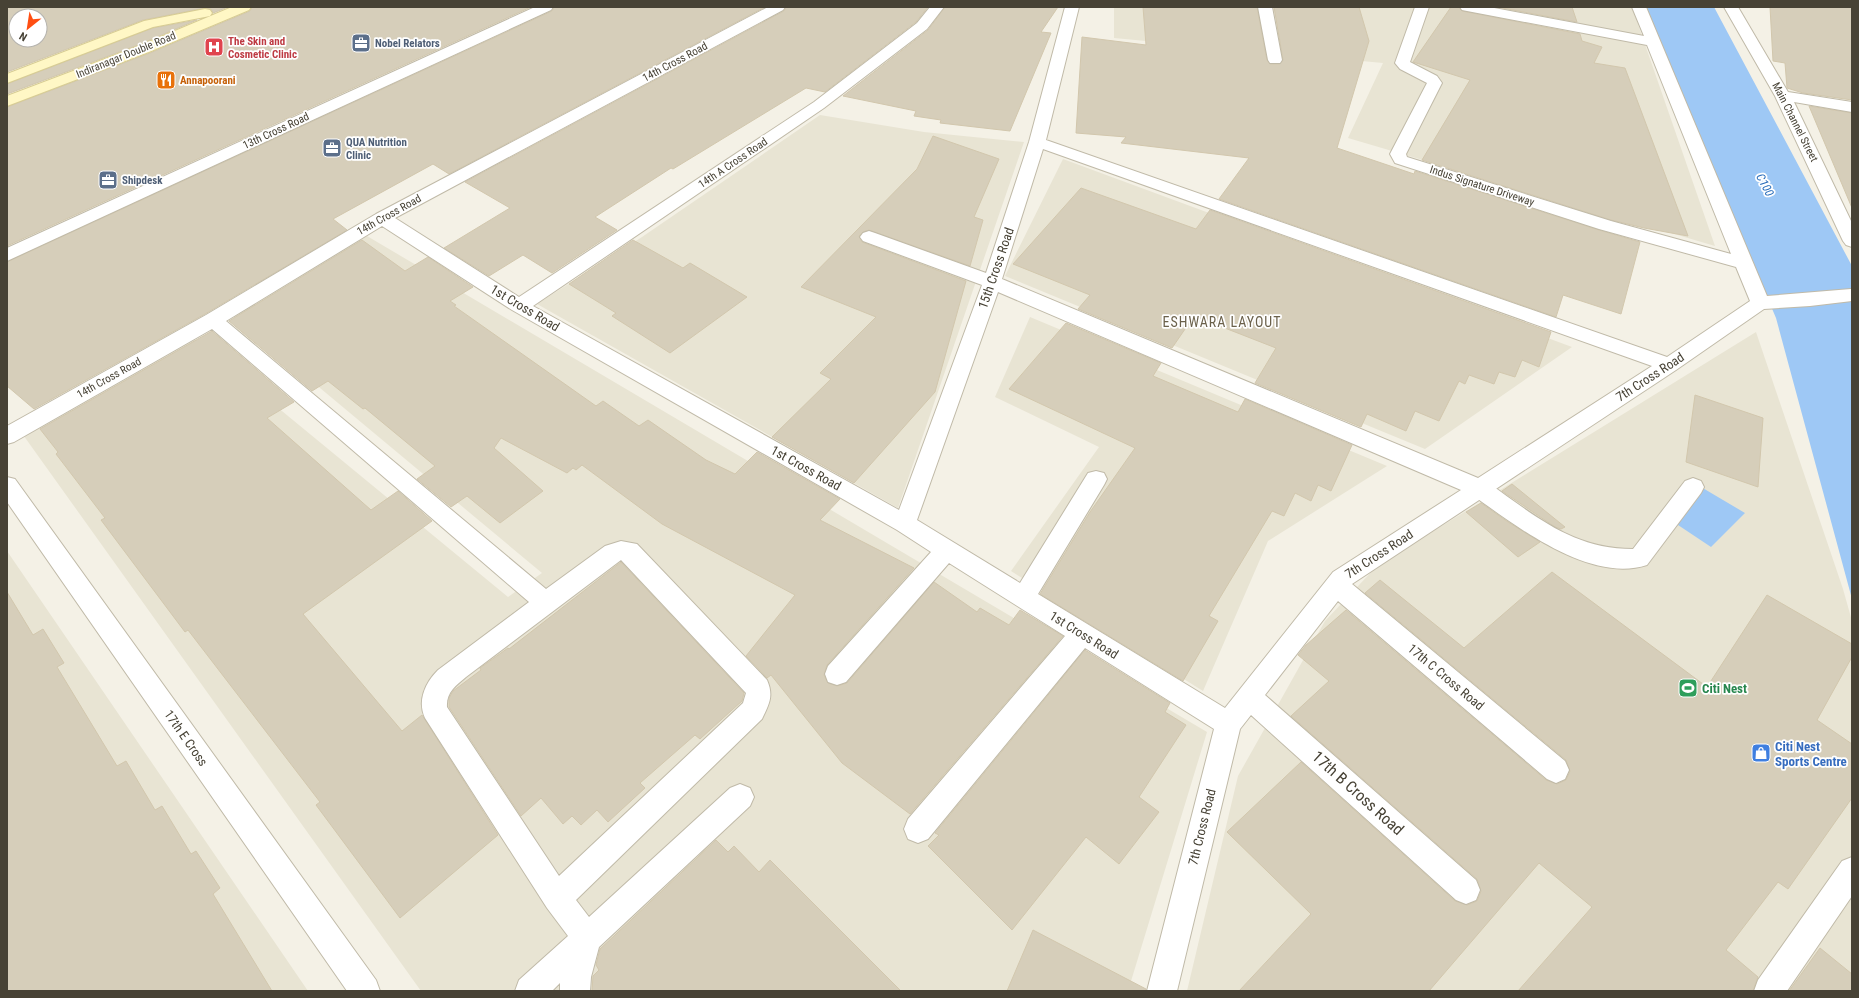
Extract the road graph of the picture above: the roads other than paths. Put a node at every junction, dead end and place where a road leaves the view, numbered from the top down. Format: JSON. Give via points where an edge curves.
{"nodes":[{"id":1,"x":235,"y":7,"type":"edge"},
{"id":2,"x":244,"y":7,"type":"edge"},
{"id":3,"x":546,"y":7,"type":"edge"},
{"id":4,"x":778,"y":7,"type":"edge"},
{"id":5,"x":937,"y":7,"type":"edge"},
{"id":6,"x":1072,"y":7,"type":"edge"},
{"id":7,"x":1265,"y":7,"type":"edge"},
{"id":8,"x":1422,"y":7,"type":"edge"},
{"id":9,"x":1468,"y":7,"type":"edge"},
{"id":10,"x":1639,"y":7,"type":"edge"},
{"id":11,"x":1731,"y":7,"type":"edge"},
{"id":12,"x":1653,"y":42,"type":"junction"},
{"id":13,"x":98,"y":44,"type":"junction"},
{"id":14,"x":118,"y":59,"type":"junction"},
{"id":15,"x":1275,"y":60,"type":"dead end"},
{"id":16,"x":7,"y":79,"type":"edge"},
{"id":17,"x":1783,"y":96,"type":"junction"},
{"id":18,"x":7,"y":101,"type":"edge"},
{"id":19,"x":1852,"y":107,"type":"edge"},
{"id":20,"x":1037,"y":142,"type":"junction"},
{"id":21,"x":382,"y":218,"type":"junction"},
{"id":22,"x":869,"y":237,"type":"dead end"},
{"id":23,"x":1852,"y":241,"type":"edge"},
{"id":24,"x":7,"y":255,"type":"edge"},
{"id":25,"x":1744,"y":263,"type":"junction"},
{"id":26,"x":992,"y":282,"type":"junction"},
{"id":27,"x":1851,"y":295,"type":"dead end"},
{"id":28,"x":1760,"y":303,"type":"junction"},
{"id":29,"x":520,"y":306,"type":"junction"},
{"id":30,"x":213,"y":320,"type":"junction"},
{"id":31,"x":1669,"y":365,"type":"junction"},
{"id":32,"x":7,"y":436,"type":"edge"},
{"id":33,"x":1096,"y":479,"type":"dead end"},
{"id":34,"x":7,"y":485,"type":"edge"},
{"id":35,"x":1693,"y":487,"type":"dead end"},
{"id":36,"x":1480,"y":488,"type":"junction"},
{"id":37,"x":905,"y":524,"type":"junction"},
{"id":38,"x":947,"y":550,"type":"junction"},
{"id":39,"x":1336,"y":585,"type":"junction"},
{"id":40,"x":1024,"y":598,"type":"junction"},
{"id":41,"x":546,"y":603,"type":"junction"},
{"id":42,"x":1082,"y":634,"type":"junction"},
{"id":43,"x":837,"y":674,"type":"dead end"},
{"id":44,"x":1249,"y":697,"type":"junction"},
{"id":45,"x":1228,"y":724,"type":"junction"},
{"id":46,"x":1556,"y":770,"type":"dead end"},
{"id":47,"x":740,"y":798,"type":"dead end"},
{"id":48,"x":918,"y":828,"type":"dead end"},
{"id":49,"x":1852,"y":871,"type":"edge"},
{"id":50,"x":1466,"y":890,"type":"dead end"},
{"id":51,"x":557,"y":898,"type":"junction"},
{"id":52,"x":586,"y":938,"type":"junction"},
{"id":53,"x":365,"y":991,"type":"edge"},
{"id":54,"x":530,"y":991,"type":"edge"},
{"id":55,"x":575,"y":991,"type":"edge"},
{"id":56,"x":1162,"y":991,"type":"edge"},
{"id":57,"x":1769,"y":991,"type":"edge"}],
"edges":[{"from":1,"to":13,"type":"street","name":"Indiranagar Double Road","via":[[149,24]]},
{"from":2,"to":14,"type":"street","name":"Indiranagar Double Road"},
{"from":3,"to":24,"type":"street","name":"13th Cross Road"},
{"from":4,"to":21,"type":"street","name":"14th Cross Road"},
{"from":5,"to":29,"type":"street","name":"14th A Cross Road","via":[[922,26],[819,105]]},
{"from":6,"to":20,"type":"street","name":"15th Cross Road"},
{"from":7,"to":15,"type":"street"},
{"from":8,"to":25,"type":"street","name":"Indus Signature Driveway","via":[[1402,63],[1435,83],[1398,154],[1401,160],[1605,225]]},
{"from":9,"to":12,"type":"street"},
{"from":10,"to":12,"type":"street"},
{"from":11,"to":17,"type":"street","name":"Main Channel Street"},
{"from":12,"to":25,"type":"street"},
{"from":13,"to":14,"type":"street"},
{"from":13,"to":16,"type":"street","name":"Indiranagar Double Road"},
{"from":14,"to":18,"type":"street","name":"Indiranagar Double Road"},
{"from":17,"to":19,"type":"street"},
{"from":17,"to":23,"type":"street","name":"Main Channel Street"},
{"from":20,"to":26,"type":"street","name":"15th Cross Road"},
{"from":20,"to":31,"type":"street"},
{"from":21,"to":29,"type":"street","name":"1st Cross Road"},
{"from":21,"to":30,"type":"street","name":"14th Cross Road"},
{"from":22,"to":26,"type":"street"},
{"from":25,"to":28,"type":"street"},
{"from":26,"to":36,"type":"street"},
{"from":26,"to":37,"type":"street","name":"15th Cross Road"},
{"from":27,"to":28,"type":"street"},
{"from":28,"to":31,"type":"street","name":"7th Cross Road"},
{"from":29,"to":37,"type":"street","name":"1st Cross Road"},
{"from":30,"to":32,"type":"street","name":"14th Cross Road"},
{"from":30,"to":41,"type":"street"},
{"from":31,"to":36,"type":"street","name":"7th Cross Road"},
{"from":33,"to":40,"type":"street"},
{"from":34,"to":53,"type":"street","name":"17th E Cross"},
{"from":35,"to":36,"type":"street","via":[[1639,558],[1621,559],[1578,551],[1556,541]]},
{"from":36,"to":39,"type":"street","name":"7th Cross Road","via":[[1341,579]]},
{"from":37,"to":38,"type":"street","name":"1st Cross Road"},
{"from":38,"to":40,"type":"street","name":"1st Cross Road"},
{"from":38,"to":43,"type":"street"},
{"from":39,"to":44,"type":"street","name":"7th Cross Road"},
{"from":39,"to":46,"type":"street","name":"17th C Cross Road"},
{"from":40,"to":42,"type":"street","name":"1st Cross Road"},
{"from":41,"to":51,"type":"street","via":[[446,678],[433,698],[434,710]]},
{"from":41,"to":51,"type":"street","via":[[613,553],[629,551],[758,688],[759,696],[753,711]]},
{"from":42,"to":45,"type":"street","name":"1st Cross Road"},
{"from":42,"to":48,"type":"street"},
{"from":44,"to":45,"type":"street","name":"7th Cross Road"},
{"from":44,"to":50,"type":"street","name":"17th B Cross Road"},
{"from":45,"to":56,"type":"street","name":"7th Cross Road"},
{"from":47,"to":52,"type":"street"},
{"from":49,"to":57,"type":"street"},
{"from":51,"to":52,"type":"street"},
{"from":52,"to":54,"type":"street"},
{"from":52,"to":55,"type":"street"}]}
